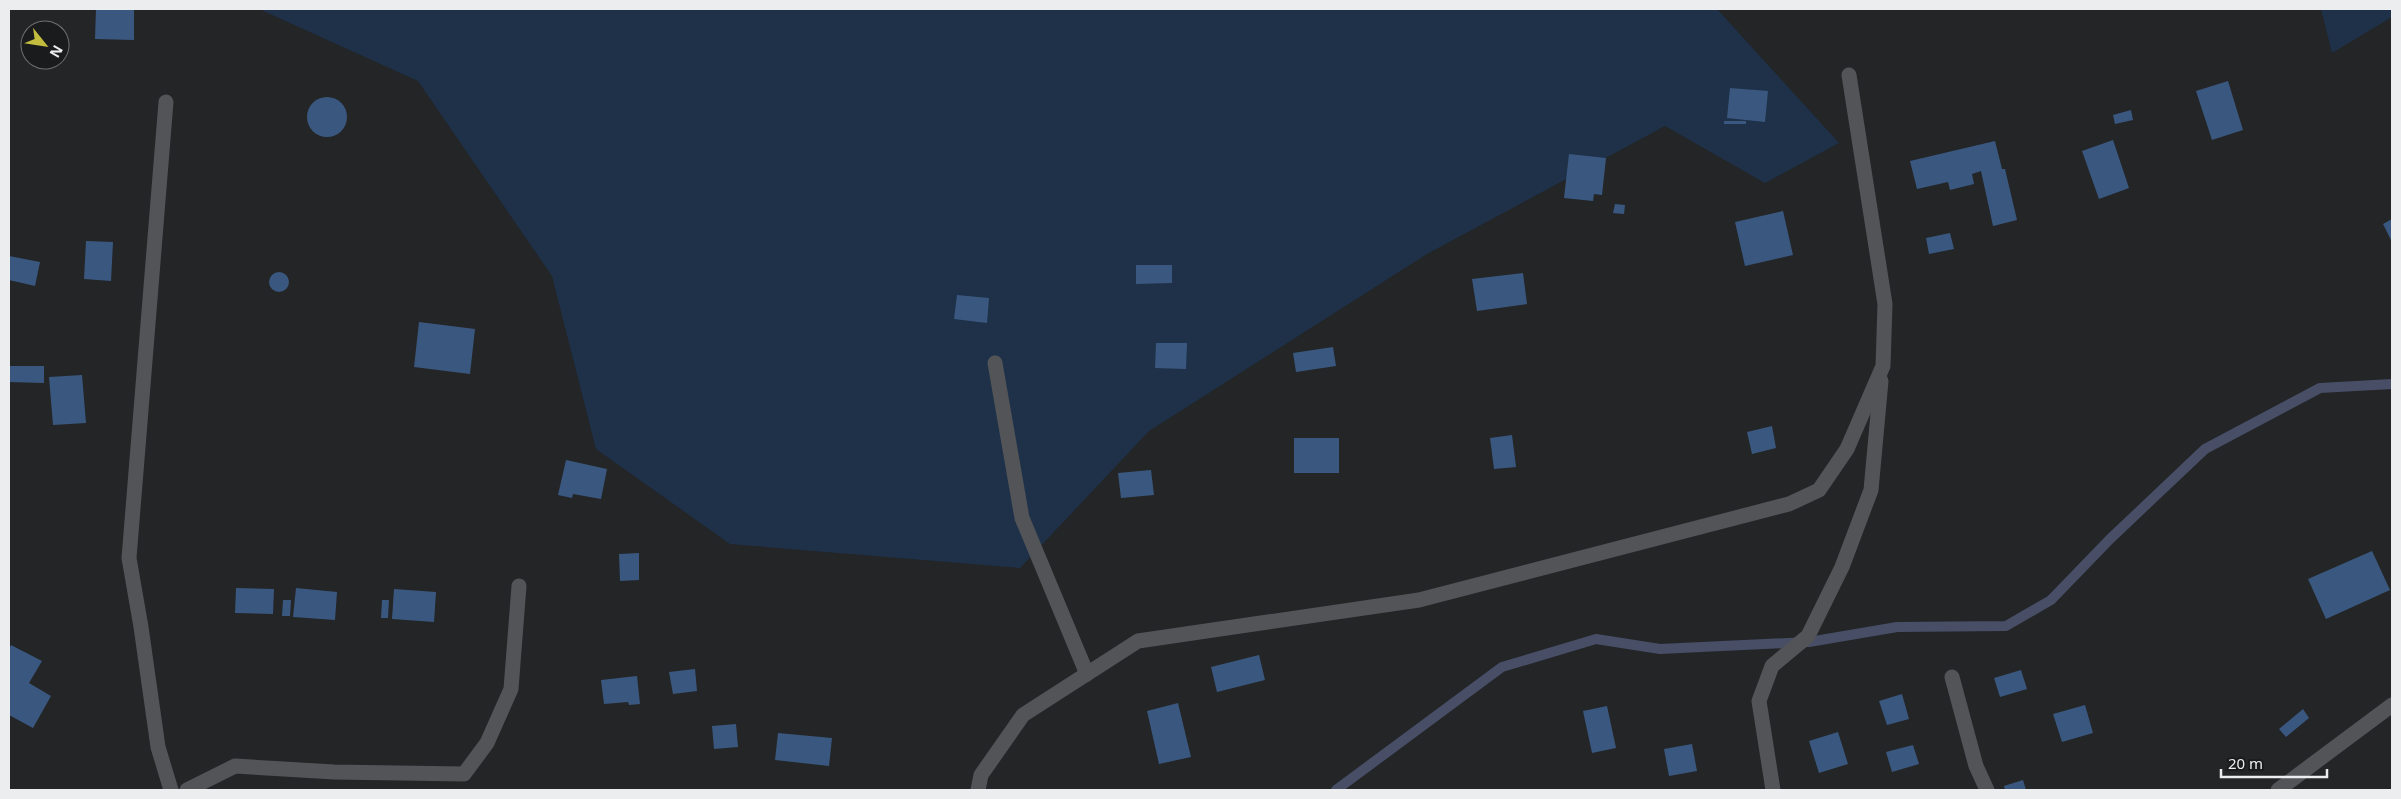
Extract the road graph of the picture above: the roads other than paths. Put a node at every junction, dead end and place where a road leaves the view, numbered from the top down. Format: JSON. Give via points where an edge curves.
{"nodes":[{"id":1,"x":1849,"y":75,"type":"dead end"},
{"id":2,"x":166,"y":102,"type":"dead end"},
{"id":3,"x":995,"y":362,"type":"dead end"},
{"id":4,"x":1883,"y":366,"type":"junction"},
{"id":5,"x":519,"y":586,"type":"dead end"},
{"id":6,"x":1087,"y":674,"type":"junction"},
{"id":7,"x":1952,"y":677,"type":"dead end"},
{"id":8,"x":2392,"y":704,"type":"edge"},
{"id":9,"x":172,"y":790,"type":"edge"},
{"id":10,"x":187,"y":790,"type":"edge"},
{"id":11,"x":978,"y":790,"type":"edge"},
{"id":12,"x":1773,"y":790,"type":"edge"},
{"id":13,"x":1987,"y":790,"type":"edge"},
{"id":14,"x":2278,"y":790,"type":"edge"}],
"edges":[{"from":1,"to":4,"type":"street","via":[[1885,304]]},
{"from":2,"to":9,"type":"street","via":[[129,558],[158,747]]},
{"from":3,"to":6,"type":"street","via":[[1022,518]]},
{"from":4,"to":6,"type":"street","via":[[1847,449],[1819,490],[1789,504],[1419,600],[1138,641]]},
{"from":4,"to":12,"type":"street","via":[[1871,490],[1842,568],[1808,636],[1772,666],[1759,701]]},
{"from":5,"to":10,"type":"street","via":[[511,689],[488,743],[464,774],[334,772],[236,766]]},
{"from":6,"to":11,"type":"street","via":[[1023,715],[981,775]]},
{"from":7,"to":13,"type":"street","via":[[1976,766]]},
{"from":8,"to":14,"type":"street"}]}
